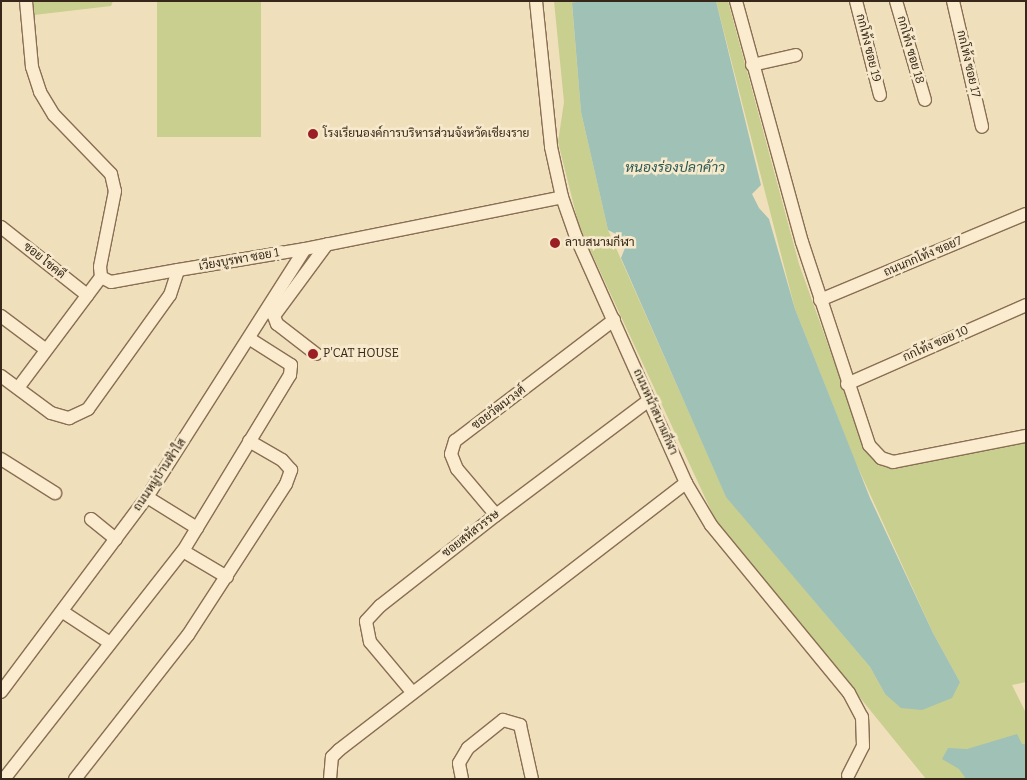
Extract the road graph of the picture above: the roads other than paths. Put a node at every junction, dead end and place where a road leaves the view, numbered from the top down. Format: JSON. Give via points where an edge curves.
{"nodes":[{"id":1,"x":26,"y":1,"type":"edge"},
{"id":2,"x":536,"y":1,"type":"edge"},
{"id":3,"x":736,"y":1,"type":"edge"},
{"id":4,"x":856,"y":1,"type":"edge"},
{"id":5,"x":896,"y":1,"type":"edge"},
{"id":6,"x":953,"y":1,"type":"edge"},
{"id":7,"x":796,"y":55,"type":"dead end"},
{"id":8,"x":752,"y":65,"type":"junction"},
{"id":9,"x":880,"y":96,"type":"dead end"},
{"id":10,"x":925,"y":100,"type":"dead end"},
{"id":11,"x":982,"y":127,"type":"dead end"},
{"id":12,"x":562,"y":197,"type":"junction"},
{"id":13,"x":1026,"y":214,"type":"edge"},
{"id":14,"x":1,"y":227,"type":"edge"},
{"id":15,"x":327,"y":244,"type":"junction"},
{"id":16,"x":305,"y":249,"type":"junction"},
{"id":17,"x":178,"y":270,"type":"junction"},
{"id":18,"x":101,"y":277,"type":"junction"},
{"id":19,"x":87,"y":295,"type":"junction"},
{"id":20,"x":820,"y":300,"type":"junction"},
{"id":21,"x":1026,"y":305,"type":"edge"},
{"id":22,"x":1,"y":316,"type":"edge"},
{"id":23,"x":614,"y":320,"type":"junction"},
{"id":24,"x":250,"y":339,"type":"junction"},
{"id":25,"x":45,"y":349,"type":"junction"},
{"id":26,"x":316,"y":354,"type":"dead end"},
{"id":27,"x":1,"y":376,"type":"edge"},
{"id":28,"x":846,"y":384,"type":"junction"},
{"id":29,"x":18,"y":388,"type":"junction"},
{"id":30,"x":649,"y":400,"type":"junction"},
{"id":31,"x":1026,"y":436,"type":"edge"},
{"id":32,"x":248,"y":442,"type":"junction"},
{"id":33,"x":1,"y":459,"type":"edge"},
{"id":34,"x":686,"y":483,"type":"junction"},
{"id":35,"x":55,"y":493,"type":"dead end"},
{"id":36,"x":147,"y":497,"type":"junction"},
{"id":37,"x":496,"y":515,"type":"junction"},
{"id":38,"x":91,"y":519,"type":"dead end"},
{"id":39,"x":197,"y":528,"type":"junction"},
{"id":40,"x":116,"y":539,"type":"junction"},
{"id":41,"x":183,"y":551,"type":"junction"},
{"id":42,"x":227,"y":577,"type":"junction"},
{"id":43,"x":63,"y":612,"type":"junction"},
{"id":44,"x":110,"y":644,"type":"junction"},
{"id":45,"x":1,"y":692,"type":"edge"},
{"id":46,"x":412,"y":692,"type":"junction"},
{"id":47,"x":848,"y":777,"type":"edge"},
{"id":48,"x":4,"y":779,"type":"edge"},
{"id":49,"x":74,"y":779,"type":"edge"},
{"id":50,"x":330,"y":779,"type":"edge"},
{"id":51,"x":462,"y":779,"type":"edge"},
{"id":52,"x":532,"y":779,"type":"edge"}],
"edges":[{"from":1,"to":18,"type":"street","via":[[32,67],[40,92],[54,115],[111,174],[114,191]]},
{"from":2,"to":12,"type":"street","name":"ถนนหน้าสนามกีฬา","via":[[551,147]]},
{"from":3,"to":8,"type":"street"},
{"from":4,"to":9,"type":"street","name":"กกโท้ง ซอย 19"},
{"from":5,"to":10,"type":"street","name":"กกโท้ง ซอย 18"},
{"from":6,"to":11,"type":"street","name":"กกโท้ง ซอย 17"},
{"from":7,"to":8,"type":"street"},
{"from":8,"to":20,"type":"street"},
{"from":12,"to":15,"type":"street","name":"เวียงบูรพา ซอย 1"},
{"from":12,"to":23,"type":"street","name":"ถนนหน้าสนามกีฬา","via":[[576,237]]},
{"from":13,"to":20,"type":"street","name":"ถนนกกโท้ง ซอย7"},
{"from":14,"to":19,"type":"street","name":"ซอย โชคดี"},
{"from":15,"to":16,"type":"street","name":"เวียงบูรพา ซอย 1"},
{"from":15,"to":26,"type":"street","via":[[274,316],[277,324]]},
{"from":16,"to":17,"type":"street","name":"เวียงบูรพา ซอย 1"},
{"from":16,"to":24,"type":"street","name":"ถนนหมู่บ้านฟ้าใส"},
{"from":17,"to":18,"type":"street","name":"เวียงบูรพา ซอย 1","via":[[111,282]]},
{"from":17,"to":29,"type":"street","via":[[170,295],[88,409],[69,418],[51,413]]},
{"from":18,"to":19,"type":"street"},
{"from":19,"to":25,"type":"street"},
{"from":20,"to":28,"type":"street"},
{"from":21,"to":28,"type":"street","name":"กกโท้ง ซอย 10"},
{"from":22,"to":25,"type":"street"},
{"from":23,"to":30,"type":"street","name":"ถนนหน้าสนามกีฬา"},
{"from":23,"to":37,"type":"street","name":"ซอยวัฒนวงศ์","via":[[456,441],[451,454],[457,469]]},
{"from":24,"to":32,"type":"street","via":[[291,365],[290,375]]},
{"from":24,"to":36,"type":"street","name":"ถนนหมู่บ้านฟ้าใส"},
{"from":25,"to":29,"type":"street"},
{"from":27,"to":29,"type":"street"},
{"from":28,"to":31,"type":"street","via":[[869,445],[881,458],[893,462]]},
{"from":30,"to":34,"type":"street","name":"ถนนหน้าสนามกีฬา"},
{"from":30,"to":37,"type":"street","name":"ซอยสหัสวรรษ"},
{"from":32,"to":39,"type":"street"},
{"from":32,"to":42,"type":"street","via":[[282,460],[291,470],[286,484]]},
{"from":33,"to":35,"type":"street"},
{"from":34,"to":46,"type":"street"},
{"from":34,"to":47,"type":"street","name":"ถนนหน้าสนามกีฬา","via":[[711,525],[848,693],[862,717],[862,746]]},
{"from":36,"to":39,"type":"street"},
{"from":36,"to":40,"type":"street","name":"ถนนหมู่บ้านฟ้าใส"},
{"from":37,"to":46,"type":"street","name":"ซอยสหัสวรรษ","via":[[380,606],[366,621],[370,642]]},
{"from":38,"to":40,"type":"street"},
{"from":39,"to":41,"type":"street"},
{"from":40,"to":43,"type":"street","name":"ถนนหมู่บ้านฟ้าใส"},
{"from":41,"to":42,"type":"street"},
{"from":41,"to":44,"type":"street"},
{"from":42,"to":49,"type":"street","via":[[188,635]]},
{"from":43,"to":44,"type":"street"},
{"from":43,"to":45,"type":"street","name":"ถนนหมู่บ้านฟ้าใส"},
{"from":44,"to":48,"type":"street"},
{"from":46,"to":50,"type":"street","via":[[332,757]]},
{"from":51,"to":52,"type":"street","via":[[459,763],[468,748],[503,720],[520,725]]}]}
